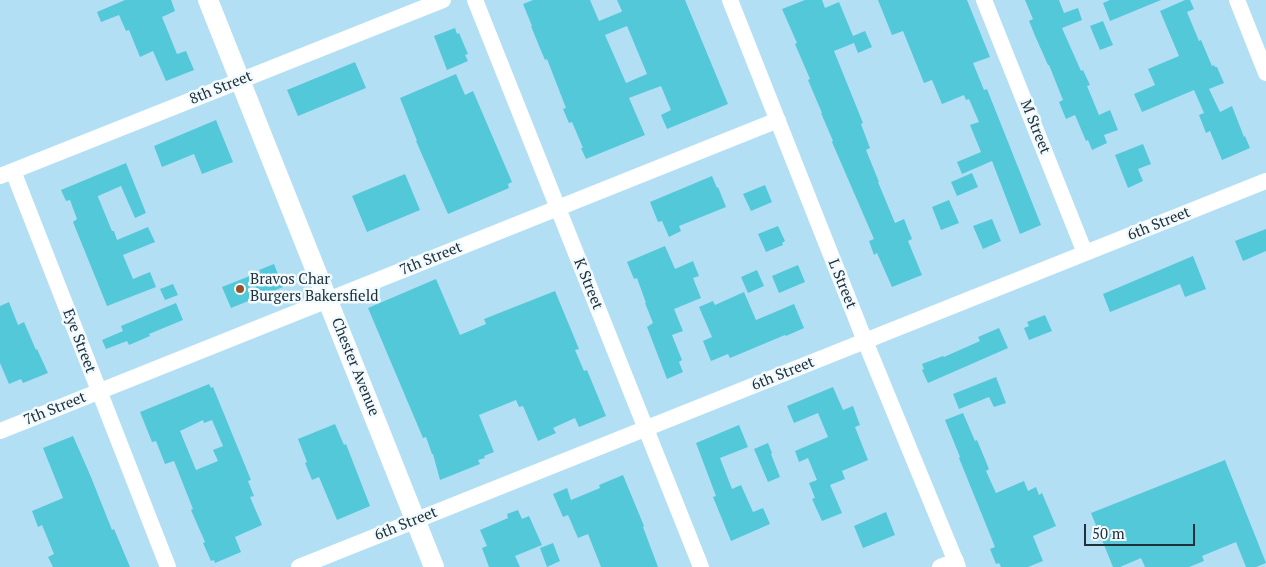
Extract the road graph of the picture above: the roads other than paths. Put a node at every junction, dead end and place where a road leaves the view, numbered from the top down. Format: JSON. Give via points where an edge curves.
{"nodes":[{"id":1,"x":208,"y":0,"type":"edge"},
{"id":2,"x":443,"y":0,"type":"edge"},
{"id":3,"x":475,"y":0,"type":"edge"},
{"id":4,"x":730,"y":0,"type":"edge"},
{"id":5,"x":984,"y":0,"type":"edge"},
{"id":6,"x":1237,"y":0,"type":"edge"},
{"id":7,"x":1266,"y":73,"type":"edge"},
{"id":8,"x":240,"y":81,"type":"junction"},
{"id":9,"x":778,"y":120,"type":"junction"},
{"id":10,"x":6,"y":174,"type":"edge"},
{"id":11,"x":1266,"y":181,"type":"edge"},
{"id":12,"x":558,"y":208,"type":"junction"},
{"id":13,"x":1085,"y":253,"type":"junction"},
{"id":14,"x":328,"y":300,"type":"junction"},
{"id":15,"x":865,"y":341,"type":"junction"},
{"id":16,"x":99,"y":391,"type":"junction"},
{"id":17,"x":646,"y":429,"type":"junction"},
{"id":18,"x":0,"y":431,"type":"edge"},
{"id":19,"x":416,"y":520,"type":"junction"},
{"id":20,"x":957,"y":564,"type":"edge"},
{"id":21,"x":168,"y":567,"type":"edge"},
{"id":22,"x":299,"y":567,"type":"edge"},
{"id":23,"x":434,"y":567,"type":"edge"},
{"id":24,"x":701,"y":567,"type":"edge"},
{"id":25,"x":940,"y":567,"type":"edge"}],
"edges":[{"from":1,"to":8,"type":"main road","name":"Chester Avenue"},
{"from":2,"to":8,"type":"street","name":"8th Street"},
{"from":3,"to":12,"type":"street","name":"K Street"},
{"from":4,"to":9,"type":"street","name":"L Street"},
{"from":5,"to":13,"type":"street","name":"M Street"},
{"from":6,"to":7,"type":"street"},
{"from":8,"to":10,"type":"street","name":"8th Street"},
{"from":8,"to":14,"type":"main road","name":"Chester Avenue"},
{"from":9,"to":12,"type":"street","name":"7th Street"},
{"from":9,"to":15,"type":"street","name":"L Street"},
{"from":10,"to":16,"type":"street","name":"Eye Street"},
{"from":11,"to":13,"type":"street","name":"6th Street"},
{"from":12,"to":14,"type":"street","name":"7th Street"},
{"from":12,"to":17,"type":"street","name":"K Street"},
{"from":13,"to":15,"type":"street","name":"6th Street"},
{"from":14,"to":16,"type":"street","name":"7th Street"},
{"from":14,"to":19,"type":"main road","name":"Chester Avenue"},
{"from":15,"to":17,"type":"street","name":"6th Street"},
{"from":15,"to":20,"type":"street","name":"L Street"},
{"from":16,"to":18,"type":"street","name":"7th Street"},
{"from":16,"to":21,"type":"street","name":"Eye Street"},
{"from":17,"to":19,"type":"street","name":"6th Street"},
{"from":17,"to":24,"type":"street","name":"K Street"},
{"from":19,"to":22,"type":"street","name":"6th Street"},
{"from":19,"to":23,"type":"main road","name":"Chester Avenue"},
{"from":20,"to":25,"type":"street"}]}
